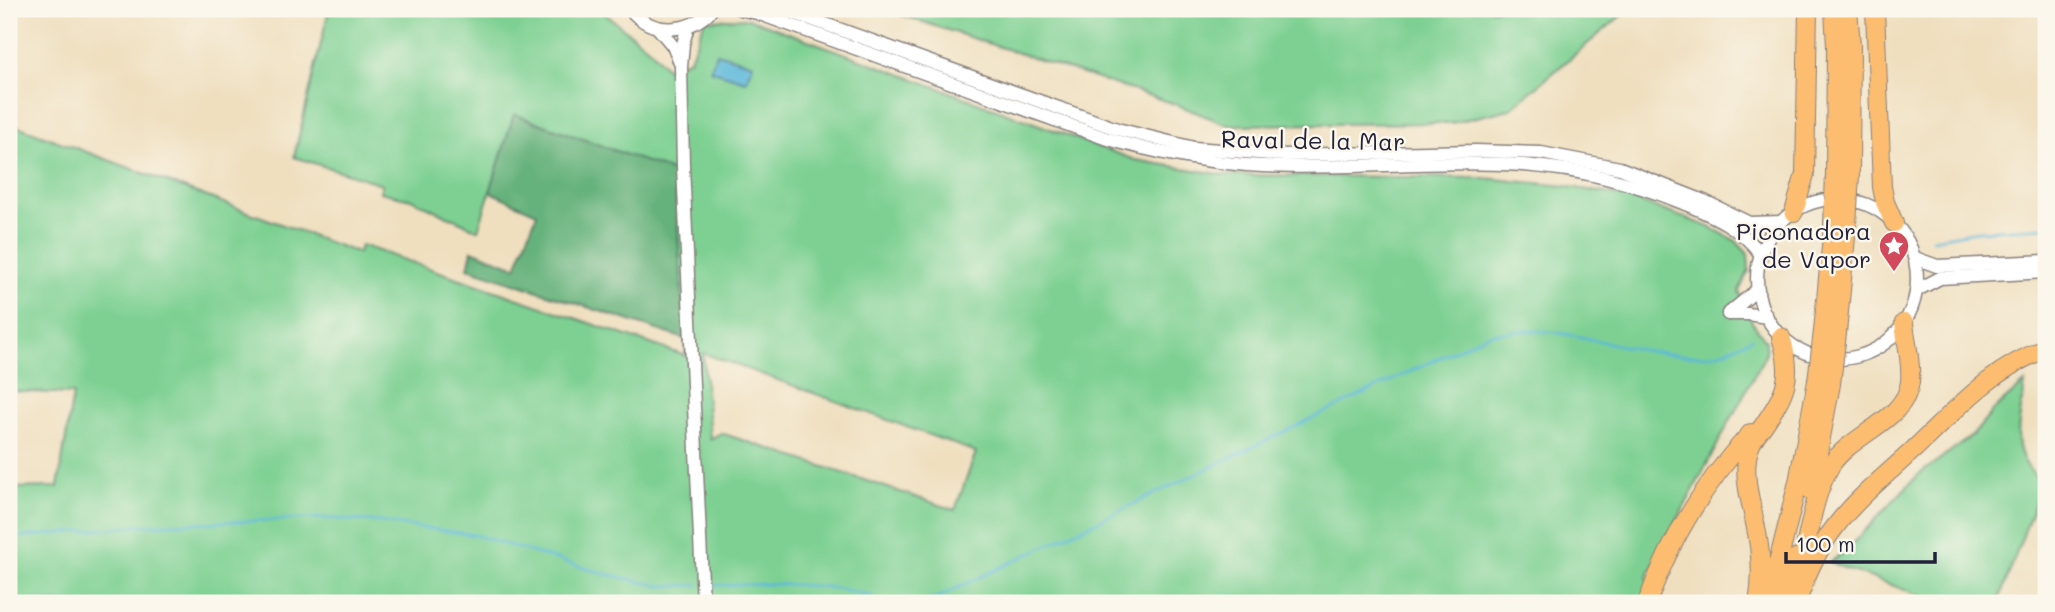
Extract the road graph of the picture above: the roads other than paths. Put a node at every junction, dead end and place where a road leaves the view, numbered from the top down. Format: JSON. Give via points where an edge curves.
{"nodes":[{"id":1,"x":630,"y":9,"type":"edge"},
{"id":2,"x":712,"y":9,"type":"edge"},
{"id":3,"x":740,"y":9,"type":"edge"},
{"id":4,"x":783,"y":9,"type":"edge"},
{"id":5,"x":1808,"y":9,"type":"edge"},
{"id":6,"x":1834,"y":9,"type":"edge"},
{"id":7,"x":1848,"y":9,"type":"edge"},
{"id":8,"x":1875,"y":9,"type":"edge"},
{"id":9,"x":688,"y":26,"type":"junction"},
{"id":10,"x":658,"y":28,"type":"junction"},
{"id":11,"x":681,"y":67,"type":"junction"},
{"id":12,"x":1843,"y":175,"type":"junction"},
{"id":13,"x":1788,"y":217,"type":"junction"},
{"id":14,"x":1894,"y":223,"type":"junction"},
{"id":15,"x":1761,"y":255,"type":"junction"},
{"id":16,"x":1914,"y":258,"type":"junction"},
{"id":17,"x":2046,"y":261,"type":"edge"},
{"id":18,"x":2046,"y":272,"type":"edge"},
{"id":19,"x":1758,"y":289,"type":"junction"},
{"id":20,"x":1917,"y":290,"type":"junction"},
{"id":21,"x":1767,"y":317,"type":"junction"},
{"id":22,"x":1904,"y":323,"type":"junction"},
{"id":23,"x":1781,"y":337,"type":"junction"},
{"id":24,"x":2046,"y":349,"type":"edge"},
{"id":25,"x":1824,"y":382,"type":"junction"},
{"id":26,"x":1779,"y":401,"type":"junction"},
{"id":27,"x":703,"y":603,"type":"edge"},
{"id":28,"x":1647,"y":603,"type":"edge"},
{"id":29,"x":1758,"y":603,"type":"edge"},
{"id":30,"x":1768,"y":603,"type":"edge"},
{"id":31,"x":1783,"y":603,"type":"edge"},
{"id":32,"x":1790,"y":603,"type":"edge"},
{"id":33,"x":1797,"y":603,"type":"edge"}],
"edges":[{"from":1,"to":10,"type":"street"},
{"from":2,"to":9,"type":"street"},
{"from":3,"to":15,"type":"street","name":"Raval de la Mar","via":[[1151,151],[1261,166],[1457,163],[1575,171],[1655,192],[1695,208],[1743,233]]},
{"from":4,"to":13,"type":"street","name":"Raval de la Mar","via":[[1117,129],[1194,148],[1285,155],[1476,150],[1541,153],[1620,168],[1749,223],[1769,224]]},
{"from":5,"to":13,"type":"highway","via":[[1805,174]]},
{"from":6,"to":12,"type":"highway"},
{"from":7,"to":12,"type":"highway","via":[[1851,45]]},
{"from":8,"to":14,"type":"highway","via":[[1882,187]]},
{"from":9,"to":10,"type":"street"},
{"from":9,"to":11,"type":"street"},
{"from":10,"to":11,"type":"street","via":[[673,46]]},
{"from":11,"to":27,"type":"street"},
{"from":12,"to":25,"type":"highway","bridge":true},
{"from":13,"to":14,"type":"street","via":[[1823,201],[1846,200],[1869,205]]},
{"from":13,"to":15,"type":"street","via":[[1769,237]]},
{"from":14,"to":16,"type":"street"},
{"from":15,"to":19,"type":"street"},
{"from":16,"to":17,"type":"street","via":[[1937,266]]},
{"from":16,"to":20,"type":"street"},
{"from":18,"to":20,"type":"street","via":[[1940,278]]},
{"from":19,"to":21,"type":"street"},
{"from":19,"to":21,"type":"street","via":[[1728,314]]},
{"from":20,"to":22,"type":"street"},
{"from":21,"to":23,"type":"street"},
{"from":22,"to":23,"type":"street","via":[[1882,345],[1846,359],[1807,354]]},
{"from":22,"to":32,"type":"highway","via":[[1909,388],[1892,414],[1848,446],[1830,467]]},
{"from":23,"to":26,"type":"highway","via":[[1788,380]]},
{"from":24,"to":33,"type":"highway","via":[[2009,365],[1984,384],[1851,508],[1823,544]]},
{"from":25,"to":30,"type":"highway"},
{"from":25,"to":31,"type":"highway","via":[[1806,514]]},
{"from":26,"to":28,"type":"highway","via":[[1695,504]]},
{"from":26,"to":29,"type":"highway","via":[[1755,437],[1747,459],[1761,568]]}]}
